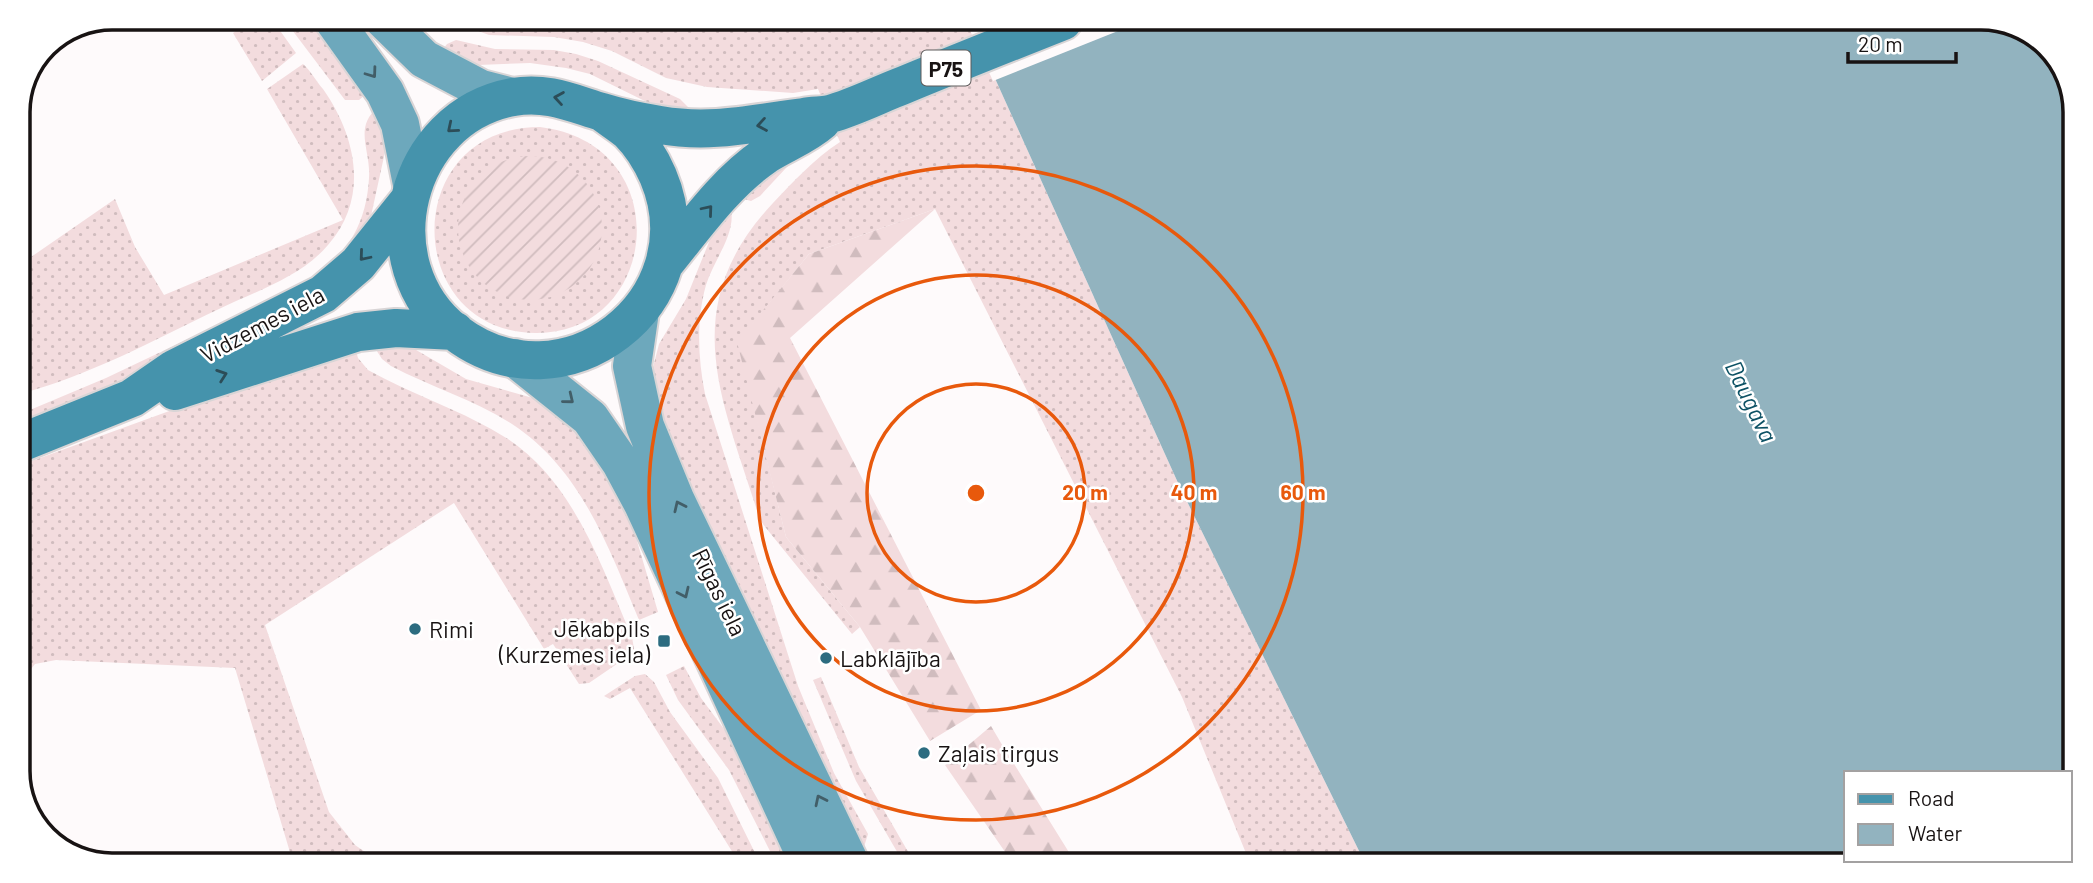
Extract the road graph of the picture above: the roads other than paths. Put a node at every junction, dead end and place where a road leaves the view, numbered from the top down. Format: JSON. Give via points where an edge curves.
{"nodes":[{"id":1,"x":341,"y":30,"type":"edge"},
{"id":2,"x":394,"y":30,"type":"edge"},
{"id":3,"x":1041,"y":30,"type":"edge"},
{"id":4,"x":512,"y":97,"type":"junction"},
{"id":5,"x":602,"y":112,"type":"junction"},
{"id":6,"x":829,"y":115,"type":"junction"},
{"id":7,"x":409,"y":194,"type":"junction"},
{"id":8,"x":665,"y":263,"type":"junction"},
{"id":9,"x":640,"y":311,"type":"junction"},
{"id":10,"x":454,"y":331,"type":"junction"},
{"id":11,"x":515,"y":358,"type":"junction"},
{"id":12,"x":132,"y":398,"type":"junction"},
{"id":13,"x":30,"y":439,"type":"edge"},
{"id":14,"x":804,"y":853,"type":"edge"},
{"id":15,"x":845,"y":853,"type":"edge"}],
"edges":[{"from":1,"to":7,"type":"main road","one_way":true,"via":[[385,92],[400,124]]},
{"from":2,"to":4,"type":"main road","via":[[424,59],[481,89]]},
{"from":3,"to":6,"type":"main road","number":"P75"},
{"from":5,"to":4,"type":"main road","one_way":true,"via":[[574,100]]},
{"from":4,"to":7,"type":"main road","one_way":true,"via":[[479,108],[450,127],[427,153]]},
{"from":6,"to":5,"type":"main road","one_way":true,"via":[[755,127],[706,129]]},
{"from":5,"to":8,"type":"main road","via":[[631,134],[652,162],[665,194],[669,228]]},
{"from":8,"to":6,"type":"main road","one_way":true,"via":[[729,186],[766,155],[809,133]]},
{"from":7,"to":10,"type":"main road","via":[[405,239],[413,274],[430,306]]},
{"from":7,"to":12,"type":"main road","name":"Vidzemes iela","one_way":true,"via":[[358,264],[323,294],[174,369]]},
{"from":8,"to":9,"type":"main road"},
{"from":9,"to":11,"type":"main road","via":[[621,331],[571,356]]},
{"from":15,"to":9,"type":"main road","name":"Rīgas iela","one_way":true,"via":[[675,499],[645,425],[632,366]]},
{"from":10,"to":11,"type":"main road","via":[[483,349]]},
{"from":12,"to":10,"type":"main road","name":"Vidzemes iela","one_way":true,"via":[[179,390],[358,331]]},
{"from":11,"to":14,"type":"main road","name":"Rīgas iela","one_way":true,"via":[[590,418],[621,463]]},
{"from":12,"to":13,"type":"main road","name":"Vidzemes iela"}]}
